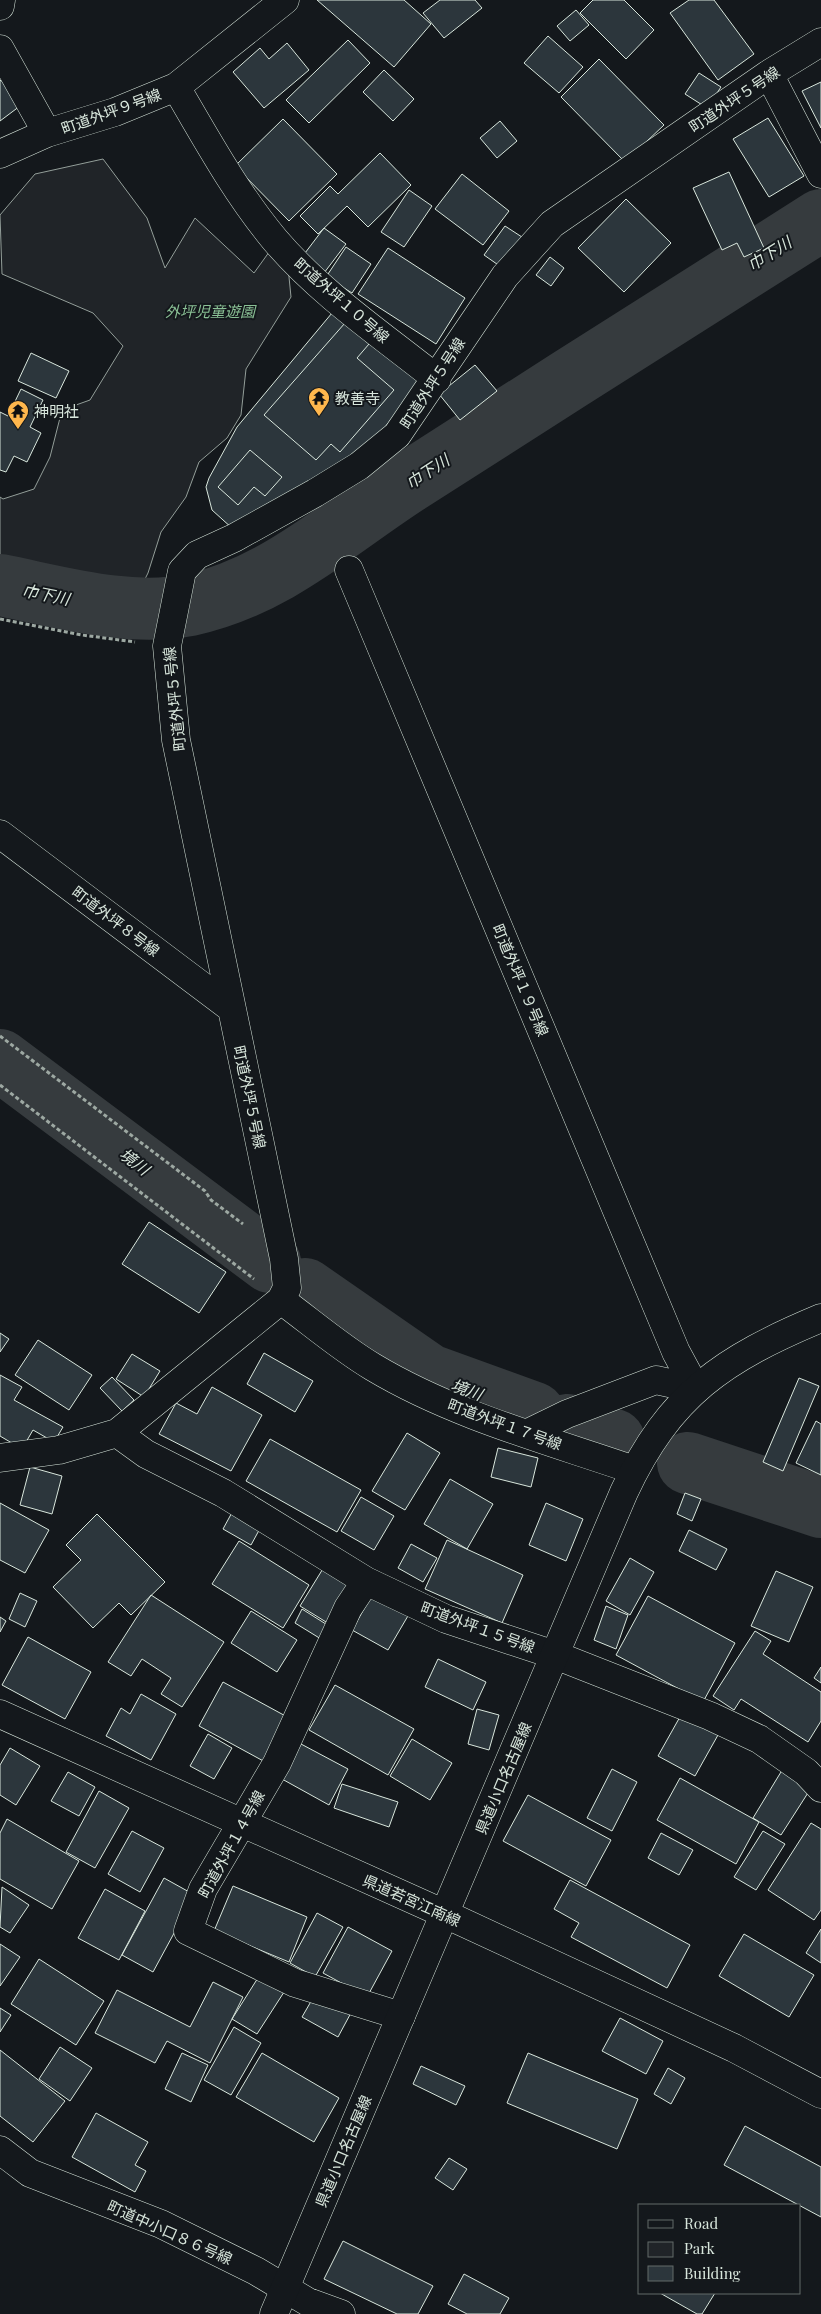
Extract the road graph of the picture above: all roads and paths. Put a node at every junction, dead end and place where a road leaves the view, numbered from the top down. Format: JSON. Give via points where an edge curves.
{"nodes":[{"id":1,"x":1,"y":0,"type":"edge"},
{"id":2,"x":285,"y":0,"type":"edge"},
{"id":3,"x":0,"y":6,"type":"edge"},
{"id":4,"x":821,"y":42,"type":"edge"},
{"id":5,"x":0,"y":49,"type":"edge"},
{"id":6,"x":769,"y":74,"type":"junction"},
{"id":7,"x":176,"y":87,"type":"junction"},
{"id":8,"x":47,"y":134,"type":"junction"},
{"id":9,"x":0,"y":154,"type":"edge"},
{"id":10,"x":821,"y":174,"type":"edge"},
{"id":11,"x":437,"y":379,"type":"junction"},
{"id":12,"x":349,"y":570,"type":"dead end"},
{"id":13,"x":0,"y":619,"type":"edge"},
{"id":14,"x":168,"y":638,"type":"junction"},
{"id":15,"x":0,"y":834,"type":"edge"},
{"id":16,"x":231,"y":1008,"type":"junction"},
{"id":17,"x":0,"y":1036,"type":"edge"},
{"id":18,"x":0,"y":1085,"type":"edge"},
{"id":19,"x":282,"y":1250,"type":"junction"},
{"id":20,"x":284,"y":1294,"type":"junction"},
{"id":21,"x":821,"y":1318,"type":"edge"},
{"id":22,"x":696,"y":1390,"type":"junction"},
{"id":23,"x":534,"y":1430,"type":"junction"},
{"id":24,"x":117,"y":1433,"type":"junction"},
{"id":25,"x":642,"y":1457,"type":"junction"},
{"id":26,"x":0,"y":1458,"type":"edge"},
{"id":27,"x":366,"y":1581,"type":"junction"},
{"id":28,"x":555,"y":1655,"type":"junction"},
{"id":29,"x":0,"y":1714,"type":"edge"},
{"id":30,"x":821,"y":1788,"type":"edge"},
{"id":31,"x":243,"y":1824,"type":"junction"},
{"id":32,"x":445,"y":1914,"type":"junction"},
{"id":33,"x":400,"y":2016,"type":"junction"},
{"id":34,"x":821,"y":2094,"type":"edge"},
{"id":35,"x":0,"y":2150,"type":"edge"},
{"id":36,"x":285,"y":2288,"type":"junction"},
{"id":37,"x":274,"y":2314,"type":"edge"},
{"id":38,"x":341,"y":2314,"type":"edge"}],
"edges":[{"from":1,"to":3,"type":"street"},
{"from":2,"to":7,"type":"street","name":"町道外坪９号線"},
{"from":4,"to":6,"type":"street","name":"町道外坪５号線"},
{"from":5,"to":8,"type":"street"},
{"from":6,"to":10,"type":"street"},
{"from":6,"to":11,"type":"street","name":"町道外坪５号線","via":[[552,224],[505,276],[462,335]]},
{"from":7,"to":8,"type":"street","name":"町道外坪９号線","via":[[115,112]]},
{"from":7,"to":11,"type":"street","name":"町道外坪１０号線","via":[[234,186],[276,241],[316,282]]},
{"from":8,"to":9,"type":"street","name":"町道外坪９号線"},
{"from":11,"to":14,"type":"street","name":"町道外坪５号線","via":[[397,435],[359,466],[315,494],[197,555],[179,578]]},
{"from":12,"to":22,"type":"street","name":"町道外坪１９号線","via":[[672,1343]]},
{"from":13,"to":14,"type":"path","via":[[82,635]]},
{"from":14,"to":16,"type":"street","name":"町道外坪５号線","via":[[176,740]]},
{"from":15,"to":16,"type":"street","name":"町道外坪８号線"},
{"from":16,"to":19,"type":"street","name":"町道外坪５号線"},
{"from":17,"to":19,"type":"path","via":[[205,1191],[211,1200]]},
{"from":18,"to":20,"type":"path"},
{"from":19,"to":20,"type":"street","name":"町道外坪５号線"},
{"from":20,"to":23,"type":"street","name":"町道外坪１７号線","via":[[372,1367],[466,1412]]},
{"from":20,"to":24,"type":"street"},
{"from":21,"to":22,"type":"street","name":"県道小口名古屋線","via":[[742,1354]]},
{"from":22,"to":23,"type":"street","via":[[656,1380]]},
{"from":22,"to":25,"type":"street","name":"県道小口名古屋線","via":[[668,1418]]},
{"from":23,"to":25,"type":"street","name":"町道外坪１７号線"},
{"from":24,"to":26,"type":"street","via":[[59,1450]]},
{"from":24,"to":27,"type":"street","name":"町道外坪１５号線","via":[[146,1454],[231,1498]]},
{"from":25,"to":28,"type":"street","name":"県道小口名古屋線"},
{"from":27,"to":28,"type":"street","name":"町道外坪１５号線","via":[[446,1619]]},
{"from":27,"to":31,"type":"street","name":"町道外坪１４号線","via":[[348,1608],[277,1762]]},
{"from":28,"to":30,"type":"street","name":"町道外坪１５号線","via":[[710,1716],[759,1739],[806,1772]]},
{"from":28,"to":32,"type":"street","name":"県道小口名古屋線"},
{"from":29,"to":31,"type":"street","name":"県道若宮江南線"},
{"from":31,"to":32,"type":"street","name":"県道若宮江南線"},
{"from":31,"to":33,"type":"street","name":"町道外坪１４号線","via":[[204,1889],[188,1931],[295,1983]]},
{"from":32,"to":33,"type":"street","name":"県道小口名古屋線"},
{"from":32,"to":34,"type":"street","name":"県道若宮江南線","via":[[734,2048]]},
{"from":33,"to":36,"type":"street","name":"県道小口名古屋線"},
{"from":35,"to":36,"type":"street","name":"町道中小口８６号線","via":[[30,2173],[161,2224],[256,2270]]},
{"from":36,"to":37,"type":"street","name":"県道小口名古屋線"},
{"from":36,"to":38,"type":"street","name":"町道中小口８６号線","via":[[308,2302]]}]}
